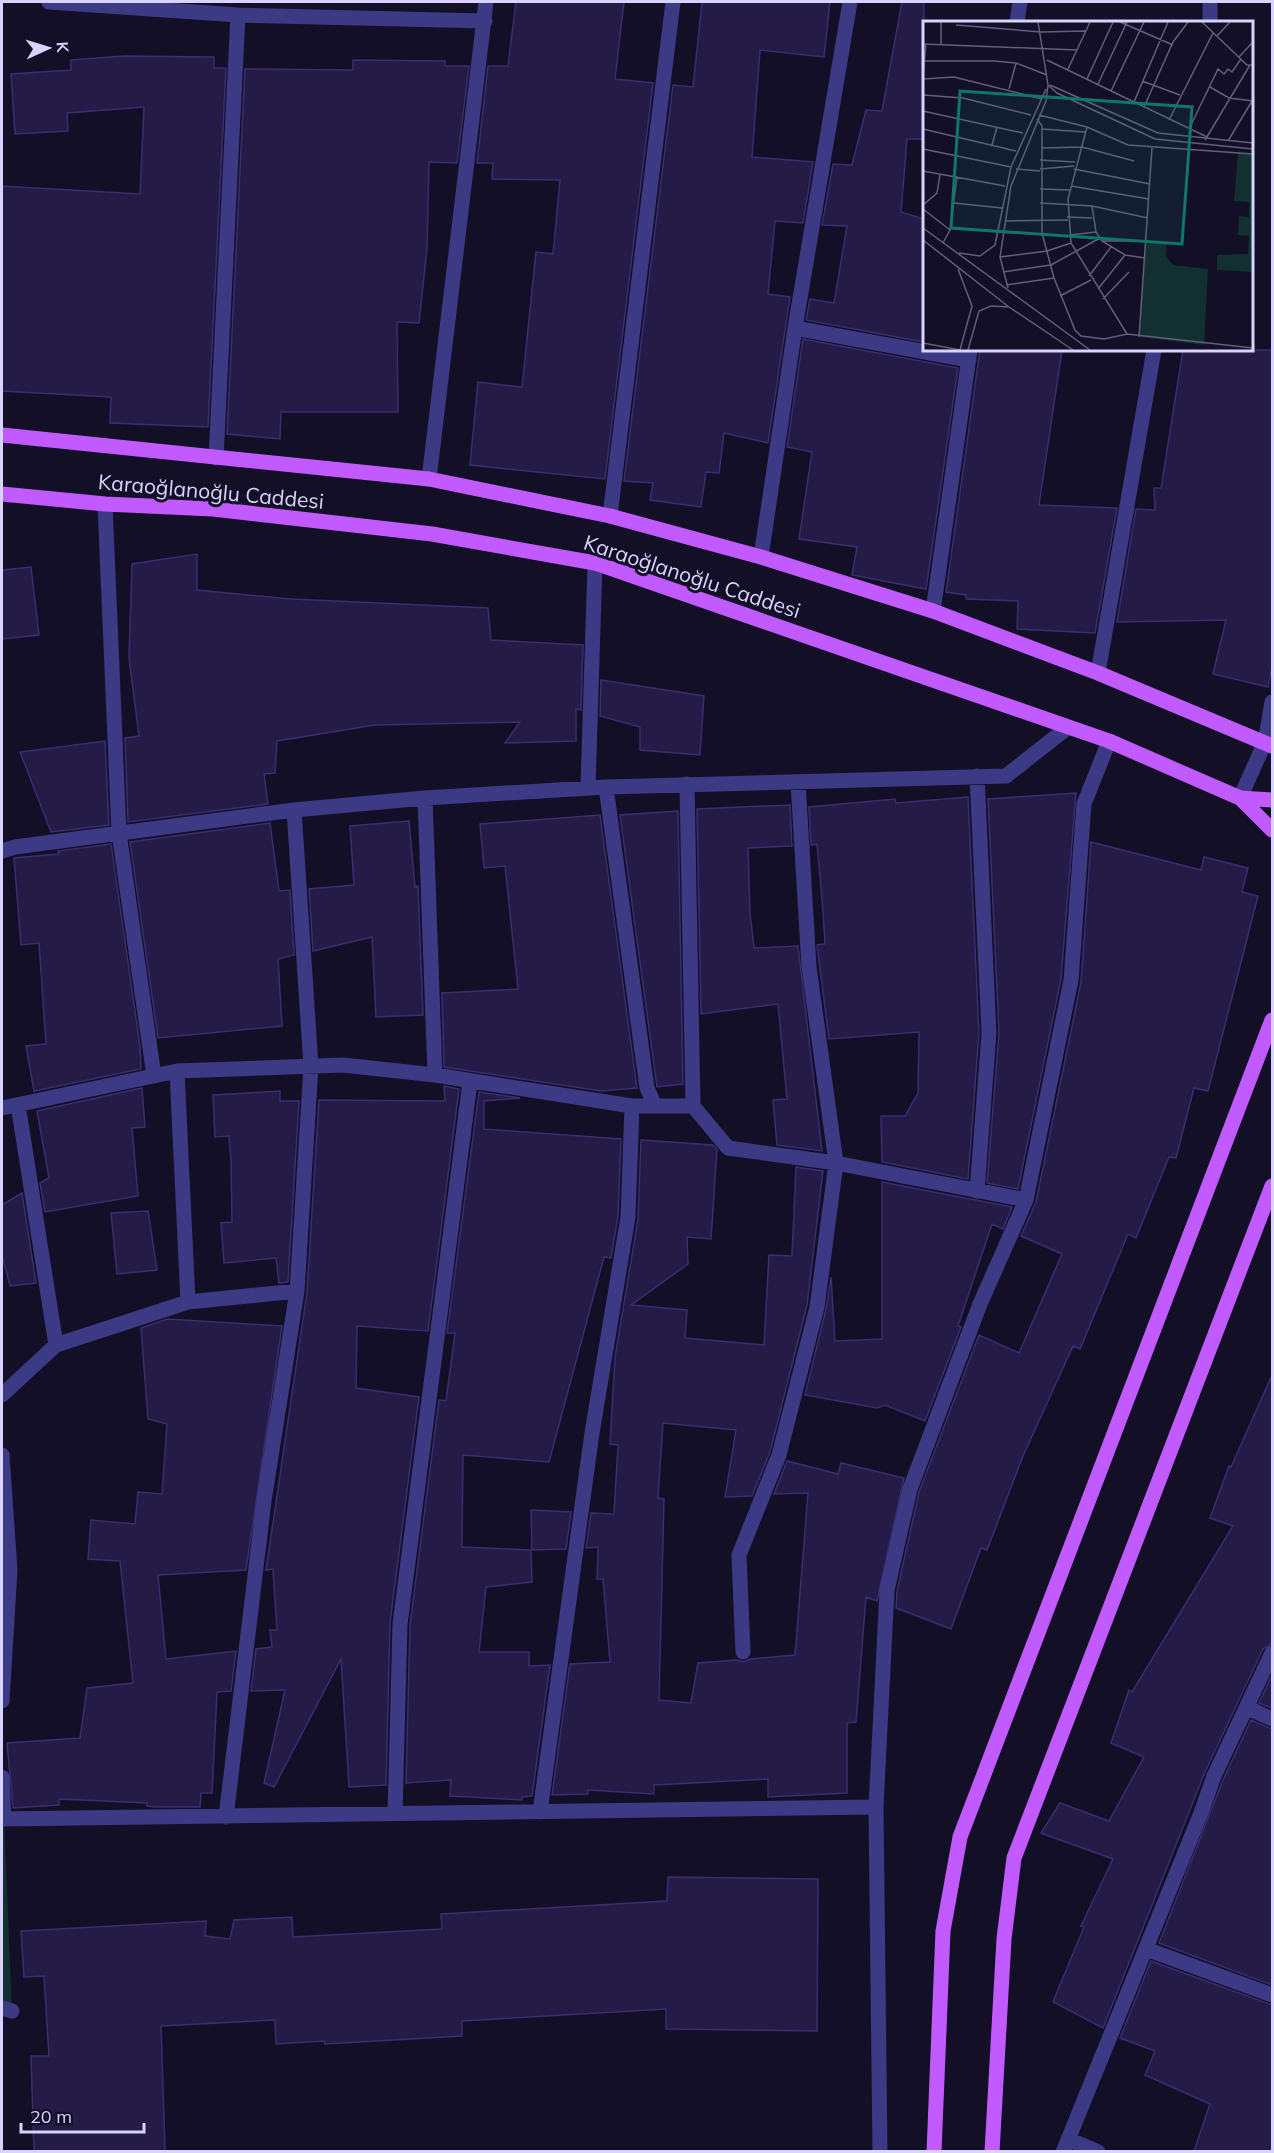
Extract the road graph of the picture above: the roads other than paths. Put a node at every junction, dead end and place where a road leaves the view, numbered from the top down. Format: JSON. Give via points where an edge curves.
{"nodes":[{"id":1,"x":50,"y":2,"type":"edge"},
{"id":2,"x":486,"y":2,"type":"edge"},
{"id":3,"x":673,"y":2,"type":"edge"},
{"id":4,"x":850,"y":2,"type":"edge"},
{"id":5,"x":1020,"y":2,"type":"edge"},
{"id":6,"x":1210,"y":2,"type":"edge"},
{"id":7,"x":238,"y":15,"type":"junction"},
{"id":8,"x":485,"y":21,"type":"junction"},
{"id":9,"x":1017,"y":21,"type":"edge"},
{"id":10,"x":1210,"y":21,"type":"edge"},
{"id":11,"x":795,"y":328,"type":"junction"},
{"id":12,"x":923,"y":348,"type":"edge"},
{"id":13,"x":944,"y":351,"type":"edge"},
{"id":14,"x":1154,"y":351,"type":"edge"},
{"id":15,"x":970,"y":355,"type":"edge"},
{"id":16,"x":2,"y":435,"type":"edge"},
{"id":17,"x":216,"y":458,"type":"junction"},
{"id":18,"x":429,"y":479,"type":"junction"},
{"id":19,"x":2,"y":494,"type":"edge"},
{"id":20,"x":105,"y":504,"type":"junction"},
{"id":21,"x":610,"y":516,"type":"junction"},
{"id":22,"x":761,"y":557,"type":"junction"},
{"id":23,"x":595,"y":563,"type":"junction"},
{"id":24,"x":933,"y":611,"type":"junction"},
{"id":25,"x":1098,"y":673,"type":"junction"},
{"id":26,"x":1272,"y":702,"type":"edge"},
{"id":27,"x":1067,"y":728,"type":"junction"},
{"id":28,"x":1109,"y":741,"type":"junction"},
{"id":29,"x":1268,"y":744,"type":"edge"},
{"id":30,"x":977,"y":776,"type":"junction"},
{"id":31,"x":798,"y":782,"type":"junction"},
{"id":32,"x":687,"y":784,"type":"junction"},
{"id":33,"x":606,"y":787,"type":"junction"},
{"id":34,"x":588,"y":788,"type":"junction"},
{"id":35,"x":425,"y":798,"type":"junction"},
{"id":36,"x":1240,"y":798,"type":"junction"},
{"id":37,"x":1272,"y":800,"type":"edge"},
{"id":38,"x":294,"y":810,"type":"junction"},
{"id":39,"x":1272,"y":830,"type":"edge"},
{"id":40,"x":119,"y":833,"type":"junction"},
{"id":41,"x":2,"y":851,"type":"edge"},
{"id":42,"x":1272,"y":1020,"type":"edge"},
{"id":43,"x":311,"y":1066,"type":"junction"},
{"id":44,"x":177,"y":1071,"type":"junction"},
{"id":45,"x":435,"y":1075,"type":"junction"},
{"id":46,"x":154,"y":1076,"type":"junction"},
{"id":47,"x":470,"y":1082,"type":"junction"},
{"id":48,"x":18,"y":1104,"type":"junction"},
{"id":49,"x":632,"y":1106,"type":"junction"},
{"id":50,"x":655,"y":1106,"type":"junction"},
{"id":51,"x":693,"y":1106,"type":"junction"},
{"id":52,"x":2,"y":1108,"type":"edge"},
{"id":53,"x":836,"y":1164,"type":"junction"},
{"id":54,"x":1272,"y":1186,"type":"edge"},
{"id":55,"x":976,"y":1191,"type":"junction"},
{"id":56,"x":1026,"y":1200,"type":"junction"},
{"id":57,"x":297,"y":1291,"type":"junction"},
{"id":58,"x":188,"y":1302,"type":"junction"},
{"id":59,"x":56,"y":1345,"type":"junction"},
{"id":60,"x":3,"y":1390,"type":"edge"},
{"id":61,"x":2,"y":1455,"type":"edge"},
{"id":62,"x":742,"y":1652,"type":"dead end"},
{"id":63,"x":1272,"y":1653,"type":"edge"},
{"id":64,"x":2,"y":1701,"type":"edge"},
{"id":65,"x":1248,"y":1708,"type":"junction"},
{"id":66,"x":1272,"y":1719,"type":"edge"},
{"id":67,"x":2,"y":1777,"type":"edge"},
{"id":68,"x":876,"y":1807,"type":"junction"},
{"id":69,"x":540,"y":1812,"type":"junction"},
{"id":70,"x":395,"y":1814,"type":"junction"},
{"id":71,"x":226,"y":1817,"type":"junction"},
{"id":72,"x":3,"y":1819,"type":"edge"},
{"id":73,"x":1146,"y":1949,"type":"junction"},
{"id":74,"x":1272,"y":1995,"type":"edge"},
{"id":75,"x":1066,"y":2145,"type":"edge"},
{"id":76,"x":880,"y":2151,"type":"edge"},
{"id":77,"x":934,"y":2151,"type":"edge"},
{"id":78,"x":992,"y":2151,"type":"edge"},
{"id":79,"x":1098,"y":2151,"type":"edge"}],
"edges":[{"from":1,"to":7,"type":"street"},
{"from":2,"to":8,"type":"street"},
{"from":3,"to":21,"type":"street"},
{"from":4,"to":11,"type":"street"},
{"from":5,"to":9,"type":"street"},
{"from":6,"to":10,"type":"street"},
{"from":7,"to":8,"type":"street"},
{"from":7,"to":17,"type":"street"},
{"from":8,"to":18,"type":"street"},
{"from":11,"to":12,"type":"street"},
{"from":11,"to":22,"type":"street"},
{"from":13,"to":15,"type":"street"},
{"from":14,"to":25,"type":"street"},
{"from":15,"to":24,"type":"street"},
{"from":16,"to":17,"type":"main road","name":"Karaoğlanoğlu Caddesi"},
{"from":17,"to":18,"type":"main road","name":"Karaoğlanoğlu Caddesi"},
{"from":18,"to":21,"type":"main road","name":"Karaoğlanoğlu Caddesi"},
{"from":19,"to":20,"type":"main road","name":"Karaoğlanoğlu Caddesi"},
{"from":20,"to":23,"type":"main road","name":"Karaoğlanoğlu Caddesi","via":[[213,509],[432,534]]},
{"from":20,"to":40,"type":"street"},
{"from":21,"to":22,"type":"main road","name":"Karaoğlanoğlu Caddesi"},
{"from":22,"to":24,"type":"main road","name":"Karaoğlanoğlu Caddesi"},
{"from":23,"to":27,"type":"main road","name":"Karaoğlanoğlu Caddesi"},
{"from":23,"to":34,"type":"street"},
{"from":24,"to":25,"type":"main road","name":"Karaoğlanoğlu Caddesi"},
{"from":25,"to":29,"type":"main road","name":"Karaoğlanoğlu Caddesi"},
{"from":26,"to":29,"type":"street"},
{"from":27,"to":28,"type":"main road","name":"Karaoğlanoğlu Caddesi"},
{"from":27,"to":30,"type":"street","via":[[1006,776]]},
{"from":28,"to":36,"type":"main road","name":"Karaoğlanoğlu Caddesi"},
{"from":28,"to":56,"type":"street","via":[[1084,804],[1071,980]]},
{"from":29,"to":36,"type":"street"},
{"from":30,"to":31,"type":"street"},
{"from":30,"to":55,"type":"street","via":[[989,1033]]},
{"from":31,"to":32,"type":"street"},
{"from":31,"to":53,"type":"street","via":[[809,967]]},
{"from":32,"to":33,"type":"street"},
{"from":32,"to":51,"type":"street"},
{"from":33,"to":34,"type":"street"},
{"from":33,"to":50,"type":"street","via":[[647,1088]]},
{"from":34,"to":35,"type":"street"},
{"from":35,"to":38,"type":"street"},
{"from":35,"to":45,"type":"street"},
{"from":36,"to":37,"type":"main road","name":"Karaoğlanoğlu Caddesi"},
{"from":36,"to":39,"type":"main road"},
{"from":38,"to":40,"type":"street"},
{"from":38,"to":43,"type":"street"},
{"from":40,"to":41,"type":"street"},
{"from":40,"to":46,"type":"street"},
{"from":42,"to":77,"type":"main road","via":[[960,1837],[943,1931]]},
{"from":43,"to":44,"type":"street"},
{"from":43,"to":45,"type":"street","via":[[343,1065]]},
{"from":43,"to":57,"type":"street"},
{"from":44,"to":46,"type":"street"},
{"from":44,"to":58,"type":"street"},
{"from":45,"to":47,"type":"street"},
{"from":46,"to":48,"type":"street"},
{"from":47,"to":49,"type":"street"},
{"from":47,"to":70,"type":"street","via":[[400,1624]]},
{"from":48,"to":52,"type":"street"},
{"from":48,"to":59,"type":"street"},
{"from":49,"to":50,"type":"street"},
{"from":49,"to":69,"type":"street","via":[[628,1217],[592,1433]]},
{"from":50,"to":51,"type":"street"},
{"from":51,"to":53,"type":"street","via":[[728,1148]]},
{"from":53,"to":55,"type":"street"},
{"from":53,"to":62,"type":"street","via":[[817,1307],[779,1455],[739,1556]]},
{"from":54,"to":78,"type":"main road","via":[[1014,1858],[1004,1939]]},
{"from":55,"to":56,"type":"street"},
{"from":56,"to":68,"type":"street","via":[[980,1304],[910,1489],[887,1590]]},
{"from":57,"to":58,"type":"street"},
{"from":57,"to":71,"type":"street","via":[[264,1501]]},
{"from":58,"to":59,"type":"street"},
{"from":59,"to":60,"type":"street"},
{"from":61,"to":64,"type":"street","via":[[10,1570]]},
{"from":63,"to":65,"type":"street"},
{"from":65,"to":66,"type":"street"},
{"from":65,"to":73,"type":"street","via":[[1214,1776]]},
{"from":67,"to":72,"type":"street"},
{"from":68,"to":69,"type":"street"},
{"from":68,"to":76,"type":"street"},
{"from":69,"to":70,"type":"street"},
{"from":70,"to":71,"type":"street"},
{"from":71,"to":72,"type":"street"},
{"from":73,"to":74,"type":"street"},
{"from":73,"to":75,"type":"street"},
{"from":75,"to":79,"type":"street"}]}
